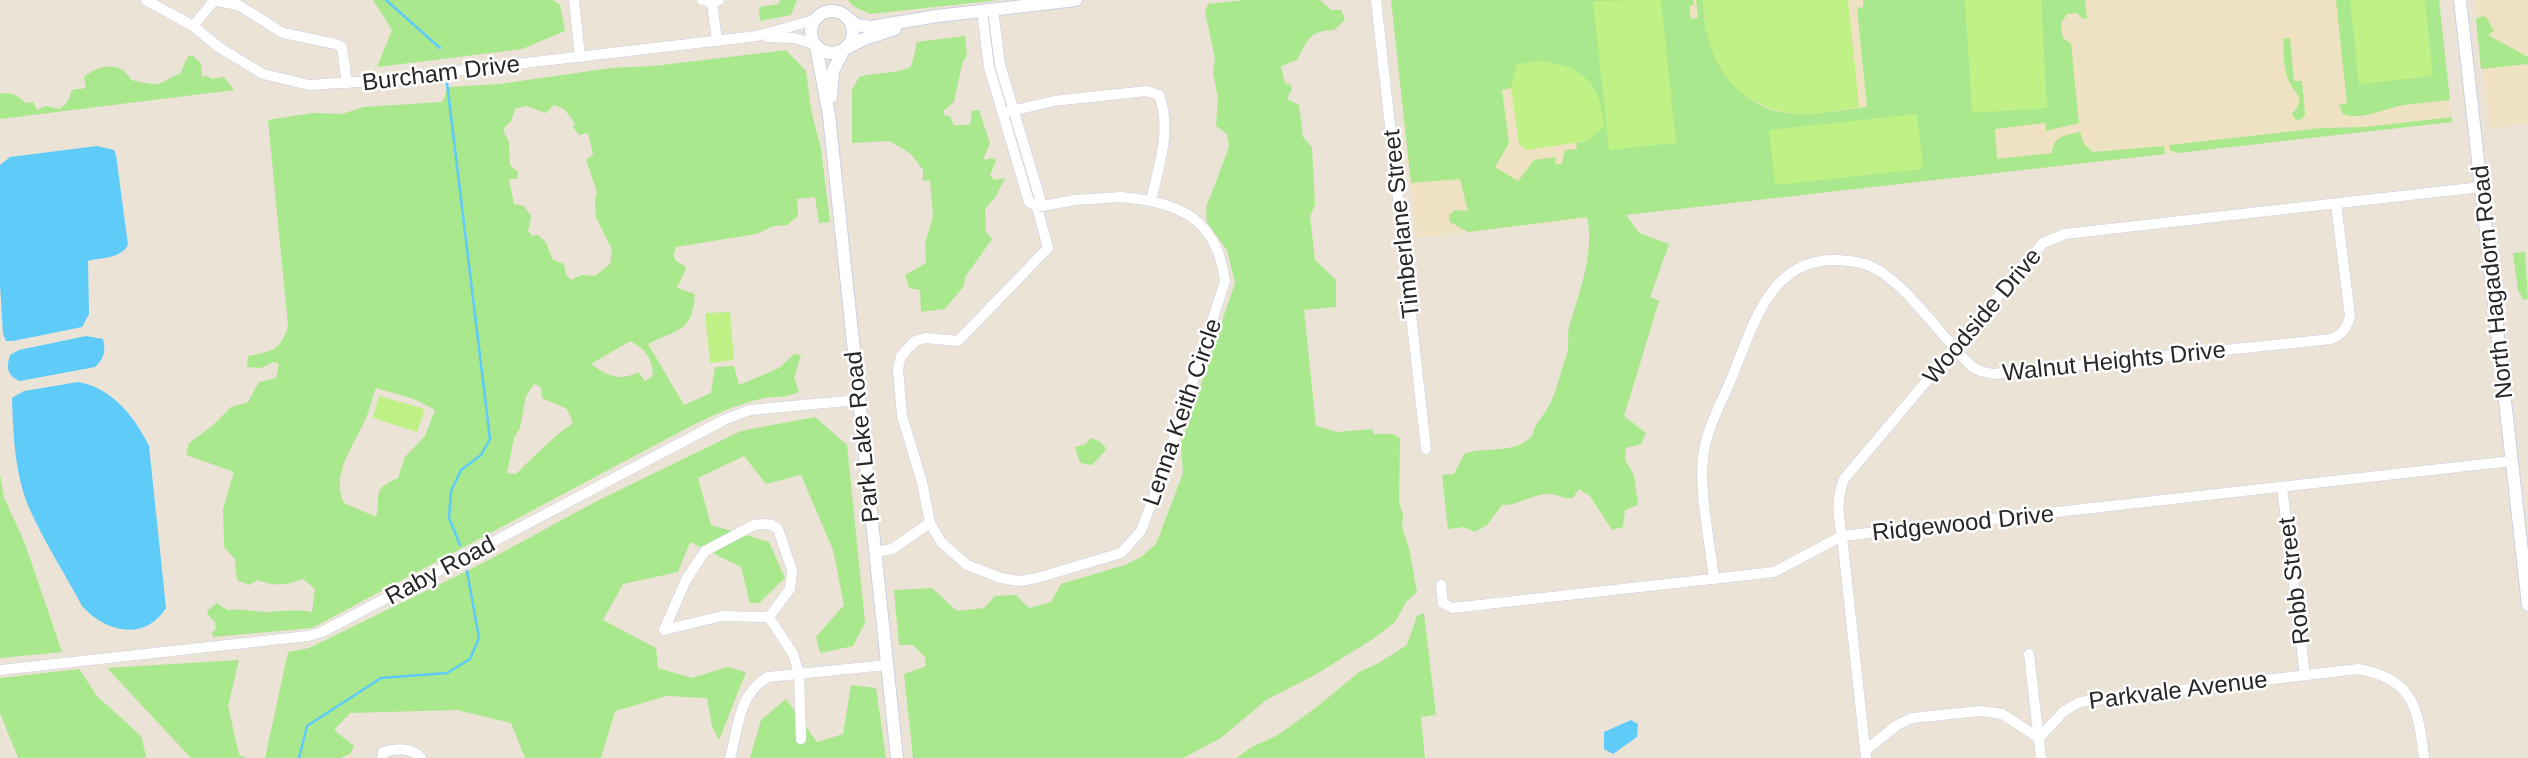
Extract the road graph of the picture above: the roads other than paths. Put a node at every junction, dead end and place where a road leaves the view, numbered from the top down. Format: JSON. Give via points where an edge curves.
{"nodes":[{"id":1,"x":146,"y":0,"type":"edge"},
{"id":2,"x":574,"y":0,"type":"edge"},
{"id":3,"x":818,"y":0,"type":"edge"},
{"id":4,"x":834,"y":0,"type":"edge"},
{"id":5,"x":1076,"y":0,"type":"edge"},
{"id":6,"x":1376,"y":0,"type":"edge"},
{"id":7,"x":2460,"y":0,"type":"edge"},
{"id":8,"x":213,"y":1,"type":"edge"},
{"id":9,"x":711,"y":1,"type":"edge"},
{"id":10,"x":988,"y":10,"type":"junction"},
{"id":11,"x":846,"y":16,"type":"junction"},
{"id":12,"x":816,"y":19,"type":"junction"},
{"id":13,"x":912,"y":21,"type":"junction"},
{"id":14,"x":193,"y":26,"type":"junction"},
{"id":15,"x":757,"y":36,"type":"junction"},
{"id":16,"x":716,"y":41,"type":"junction"},
{"id":17,"x":815,"y":45,"type":"junction"},
{"id":18,"x":845,"y":50,"type":"junction"},
{"id":19,"x":580,"y":57,"type":"junction"},
{"id":20,"x":347,"y":84,"type":"junction"},
{"id":21,"x":1008,"y":112,"type":"junction"},
{"id":22,"x":829,"y":115,"type":"junction"},
{"id":23,"x":2481,"y":187,"type":"junction"},
{"id":24,"x":1152,"y":200,"type":"junction"},
{"id":25,"x":2336,"y":204,"type":"junction"},
{"id":26,"x":1037,"y":207,"type":"junction"},
{"id":27,"x":1955,"y":349,"type":"junction"},
{"id":28,"x":858,"y":400,"type":"junction"},
{"id":29,"x":1426,"y":449,"type":"dead end"},
{"id":30,"x":2512,"y":461,"type":"junction"},
{"id":31,"x":2282,"y":487,"type":"junction"},
{"id":32,"x":929,"y":523,"type":"junction"},
{"id":33,"x":1842,"y":536,"type":"junction"},
{"id":34,"x":875,"y":552,"type":"junction"},
{"id":35,"x":1714,"y":579,"type":"junction"},
{"id":36,"x":1441,"y":585,"type":"dead end"},
{"id":37,"x":2528,"y":602,"type":"edge"},
{"id":38,"x":769,"y":617,"type":"junction"},
{"id":39,"x":2029,"y":654,"type":"dead end"},
{"id":40,"x":886,"y":664,"type":"junction"},
{"id":41,"x":0,"y":670,"type":"edge"},
{"id":42,"x":799,"y":673,"type":"junction"},
{"id":43,"x":2305,"y":675,"type":"junction"},
{"id":44,"x":2039,"y":738,"type":"junction"},
{"id":45,"x":801,"y":739,"type":"dead end"},
{"id":46,"x":1866,"y":754,"type":"edge"},
{"id":47,"x":382,"y":758,"type":"edge"},
{"id":48,"x":421,"y":758,"type":"edge"},
{"id":49,"x":730,"y":758,"type":"edge"},
{"id":50,"x":897,"y":758,"type":"edge"},
{"id":51,"x":2041,"y":758,"type":"edge"},
{"id":52,"x":2424,"y":758,"type":"edge"}],
"edges":[{"from":1,"to":14,"type":"street","name":"Burcham Drive"},
{"from":2,"to":19,"type":"street"},
{"from":3,"to":12,"type":"street"},
{"from":4,"to":11,"type":"street"},
{"from":5,"to":10,"type":"street"},
{"from":6,"to":29,"type":"street","name":"Timberlane Street"},
{"from":7,"to":23,"type":"street","name":"North Hagadorn Road"},
{"from":8,"to":14,"type":"street"},
{"from":8,"to":20,"type":"street","via":[[238,5],[283,33],[342,47]]},
{"from":9,"to":16,"type":"street"},
{"from":10,"to":13,"type":"street"},
{"from":10,"to":21,"type":"street","name":"Lenna Keith Circle"},
{"from":11,"to":12,"type":"street","via":[[831,11]]},
{"from":11,"to":13,"type":"street","via":[[864,27]]},
{"from":11,"to":18,"type":"street","via":[[854,32]]},
{"from":12,"to":15,"type":"street","name":"Burcham Drive"},
{"from":12,"to":17,"type":"street","via":[[811,31]]},
{"from":13,"to":18,"type":"street"},
{"from":14,"to":20,"type":"street","name":"Burcham Drive","via":[[264,74],[309,85]]},
{"from":15,"to":16,"type":"street","name":"Burcham Drive"},
{"from":15,"to":17,"type":"street","name":"Burcham Drive","via":[[793,38]]},
{"from":16,"to":19,"type":"street","name":"Burcham Drive"},
{"from":17,"to":18,"type":"street","via":[[829,54]]},
{"from":17,"to":22,"type":"street","name":"Park Lake Road"},
{"from":18,"to":22,"type":"street","name":"Park Lake Road","via":[[833,71]]},
{"from":19,"to":20,"type":"street","name":"Burcham Drive"},
{"from":21,"to":24,"type":"street","via":[[1067,99],[1146,91],[1159,95],[1165,139]]},
{"from":21,"to":26,"type":"street","name":"Lenna Keith Circle","via":[[1040,199]]},
{"from":22,"to":28,"type":"street","name":"Park Lake Road"},
{"from":23,"to":25,"type":"street","name":"Woodside Drive"},
{"from":23,"to":30,"type":"street","name":"North Hagadorn Road"},
{"from":24,"to":26,"type":"street","name":"Lenna Keith Circle","via":[[1121,197]]},
{"from":24,"to":32,"type":"street","name":"Lenna Keith Circle","via":[[1174,206],[1205,230],[1218,251],[1225,281],[1141,531],[1121,553],[1019,581],[967,565]]},
{"from":25,"to":27,"type":"street","name":"Woodside Drive","via":[[2054,236],[2034,251]]},
{"from":25,"to":27,"type":"street","name":"Walnut Heights Drive","via":[[2350,316],[2341,335],[2332,339],[2010,374],[1980,371]]},
{"from":26,"to":32,"type":"street","name":"Lenna Keith Circle","via":[[1048,248],[958,341],[925,338],[915,341],[901,356],[900,404]]},
{"from":27,"to":33,"type":"street","name":"Woodside Drive","via":[[1844,479],[1837,506]]},
{"from":27,"to":35,"type":"street","name":"Walnut Heights Drive","via":[[1895,282],[1874,268],[1828,260],[1788,274],[1759,312],[1703,453]]},
{"from":28,"to":34,"type":"street","name":"Park Lake Road"},
{"from":28,"to":41,"type":"street","name":"Raby Road","via":[[750,410],[726,419],[321,632]]},
{"from":30,"to":31,"type":"street","name":"Ridgewood Drive"},
{"from":30,"to":37,"type":"street","name":"North Hagadorn Road"},
{"from":31,"to":33,"type":"street","name":"Ridgewood Drive"},
{"from":31,"to":43,"type":"street","name":"Robb Street"},
{"from":32,"to":34,"type":"street","via":[[892,549]]},
{"from":33,"to":35,"type":"street","name":"Ridgewood Drive","via":[[1781,570]]},
{"from":33,"to":46,"type":"street","name":"Woodside Drive"},
{"from":34,"to":40,"type":"street","name":"Park Lake Road"},
{"from":35,"to":36,"type":"street","name":"Ridgewood Drive","via":[[1452,608],[1443,603]]},
{"from":38,"to":38,"type":"street","via":[[722,616],[664,630],[686,580],[705,551],[763,524],[778,529],[792,570],[790,589]]},
{"from":38,"to":42,"type":"street","via":[[793,654]]},
{"from":39,"to":44,"type":"street"},
{"from":40,"to":42,"type":"street"},
{"from":40,"to":50,"type":"street","name":"Park Lake Road"},
{"from":42,"to":45,"type":"street"},
{"from":42,"to":49,"type":"street","via":[[768,677],[756,684],[740,712]]},
{"from":43,"to":44,"type":"street","name":"Parkvale Avenue","via":[[2080,702],[2064,711]]},
{"from":43,"to":52,"type":"street","name":"Parkvale Avenue","via":[[2358,669],[2397,683],[2415,707]]},
{"from":44,"to":46,"type":"street","via":[[2002,714],[1980,711],[1912,718],[1890,729]]},
{"from":44,"to":51,"type":"street"},
{"from":47,"to":48,"type":"street","via":[[383,752],[400,750]]}]}
